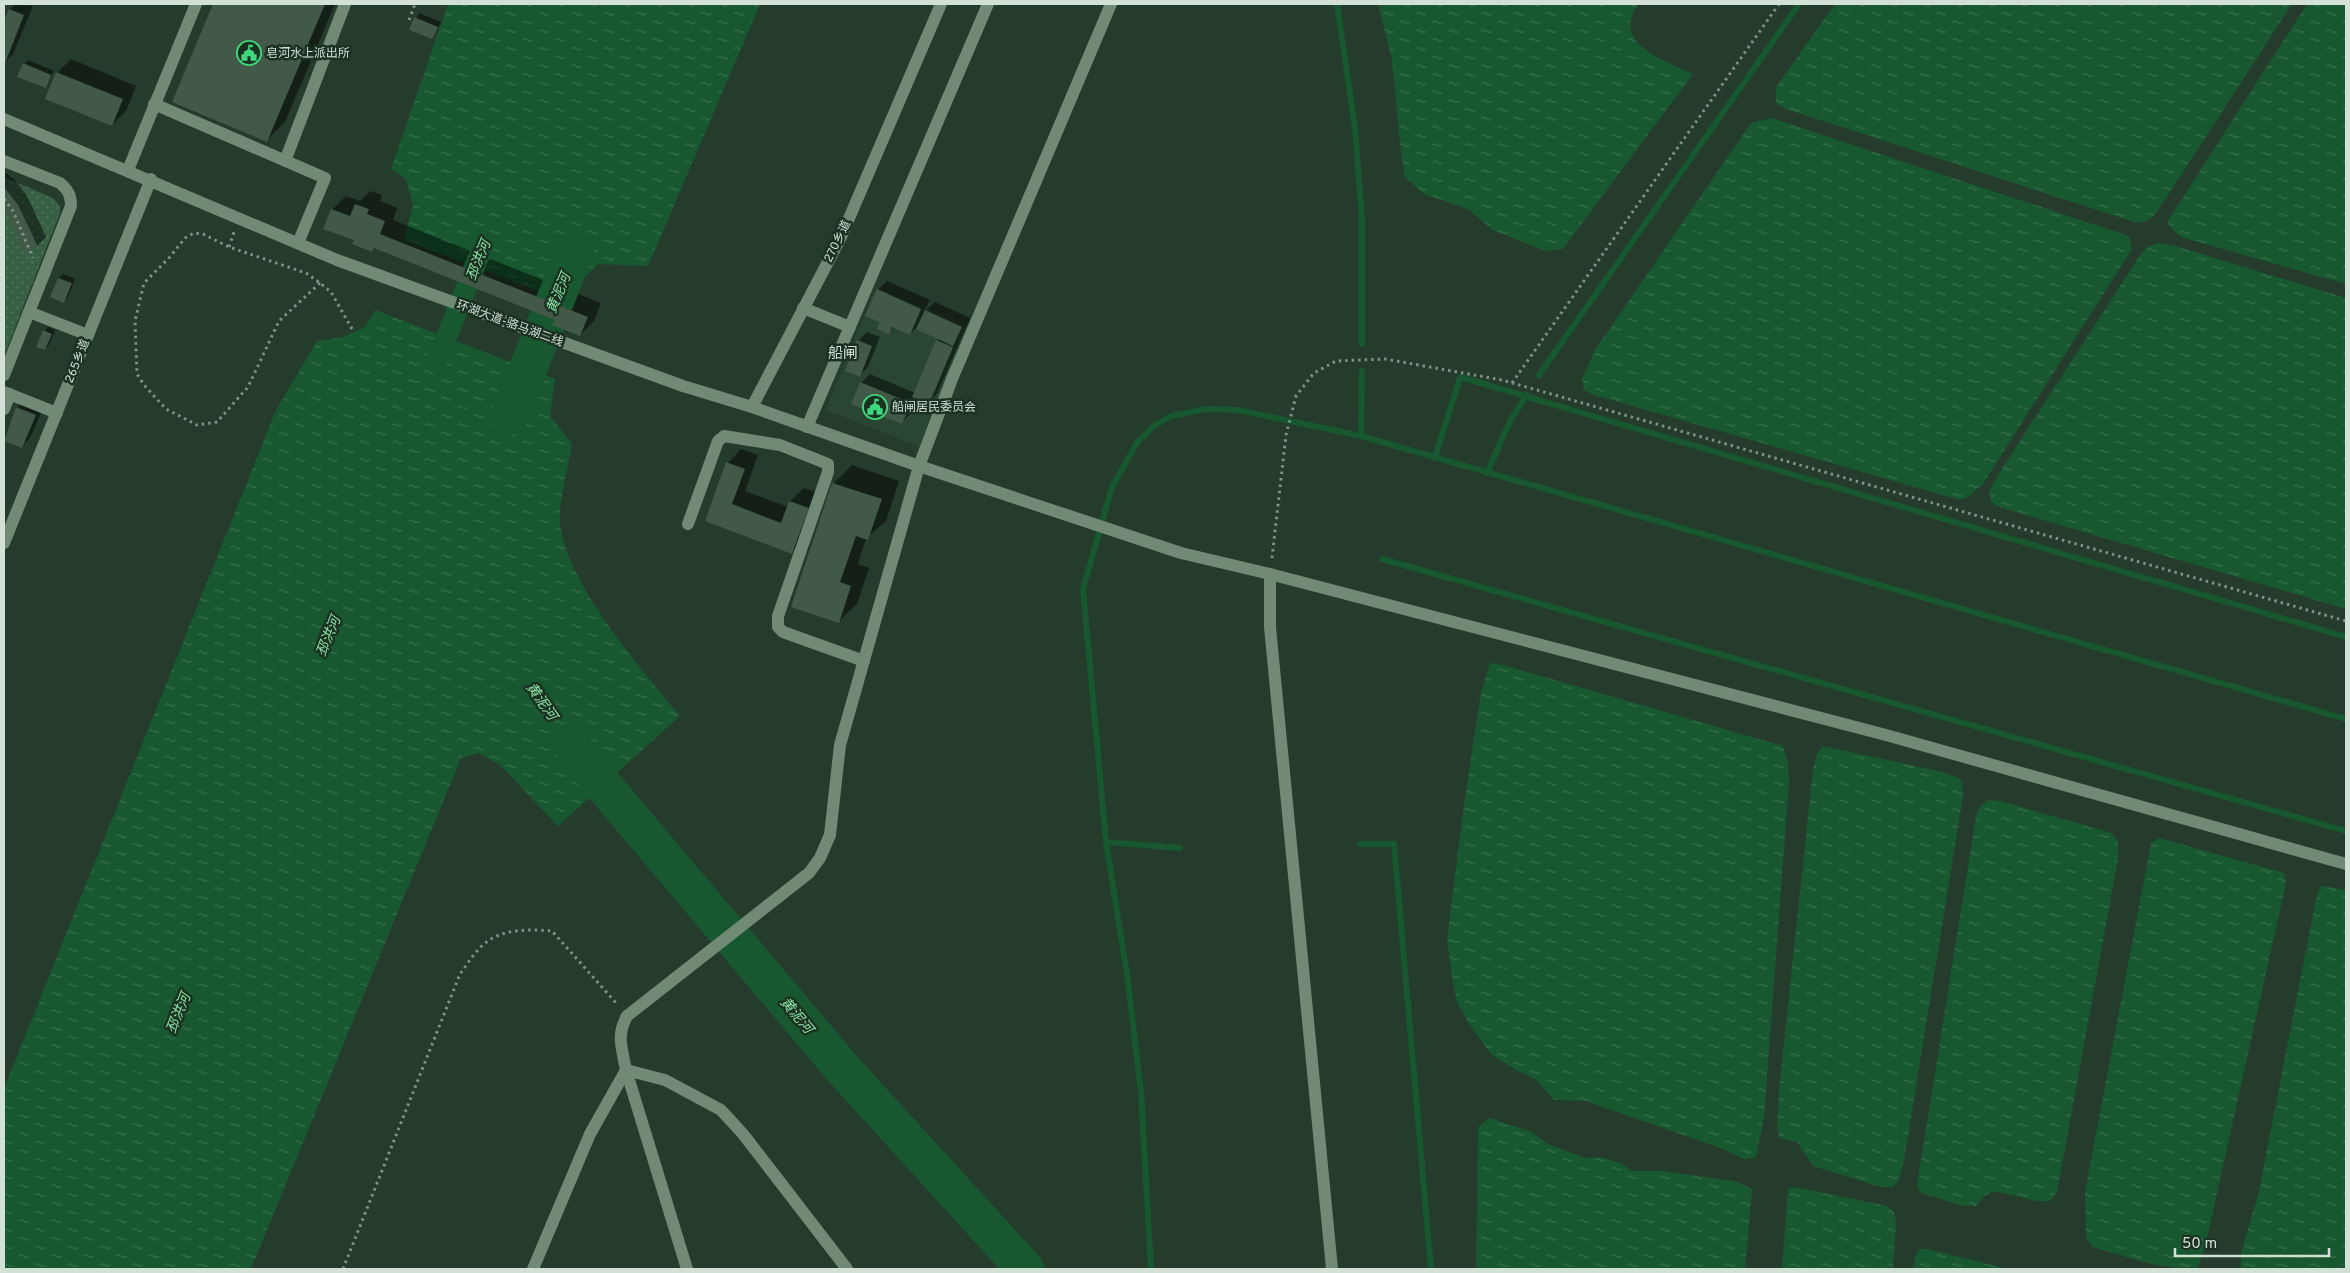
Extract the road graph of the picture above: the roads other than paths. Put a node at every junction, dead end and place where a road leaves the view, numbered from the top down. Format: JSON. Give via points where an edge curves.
{"nodes":[{"id":1,"x":196,"y":4,"type":"edge"},
{"id":2,"x":345,"y":4,"type":"edge"},
{"id":3,"x":941,"y":4,"type":"edge"},
{"id":4,"x":988,"y":4,"type":"edge"},
{"id":5,"x":1111,"y":4,"type":"edge"},
{"id":6,"x":154,"y":104,"type":"junction"},
{"id":7,"x":4,"y":119,"type":"edge"},
{"id":8,"x":4,"y":161,"type":"edge"},
{"id":9,"x":285,"y":161,"type":"junction"},
{"id":10,"x":128,"y":170,"type":"junction"},
{"id":11,"x":151,"y":180,"type":"junction"},
{"id":12,"x":298,"y":243,"type":"junction"},
{"id":13,"x":802,"y":308,"type":"junction"},
{"id":14,"x":29,"y":312,"type":"junction"},
{"id":15,"x":850,"y":327,"type":"junction"},
{"id":16,"x":88,"y":335,"type":"junction"},
{"id":17,"x":4,"y":375,"type":"edge"},
{"id":18,"x":7,"y":393,"type":"edge"},
{"id":19,"x":752,"y":408,"type":"junction"},
{"id":20,"x":4,"y":409,"type":"edge"},
{"id":21,"x":56,"y":413,"type":"junction"},
{"id":22,"x":807,"y":426,"type":"junction"},
{"id":23,"x":919,"y":466,"type":"junction"},
{"id":24,"x":688,"y":524,"type":"dead end"},
{"id":25,"x":4,"y":543,"type":"edge"},
{"id":26,"x":1270,"y":574,"type":"junction"},
{"id":27,"x":864,"y":661,"type":"junction"},
{"id":28,"x":2346,"y":864,"type":"edge"},
{"id":29,"x":626,"y":1070,"type":"junction"},
{"id":30,"x":533,"y":1269,"type":"edge"},
{"id":31,"x":687,"y":1269,"type":"edge"},
{"id":32,"x":847,"y":1269,"type":"edge"},
{"id":33,"x":1332,"y":1269,"type":"edge"}],
"edges":[{"from":1,"to":6,"type":"street"},
{"from":2,"to":9,"type":"street"},
{"from":3,"to":13,"type":"street","name":"270乡道","via":[[841,237]]},
{"from":4,"to":15,"type":"street"},
{"from":5,"to":23,"type":"street","via":[[952,379]]},
{"from":6,"to":9,"type":"street"},
{"from":6,"to":10,"type":"street"},
{"from":7,"to":10,"type":"street"},
{"from":8,"to":14,"type":"street","via":[[60,183],[71,197],[71,206]]},
{"from":9,"to":12,"type":"street","via":[[325,178]]},
{"from":10,"to":11,"type":"street"},
{"from":11,"to":12,"type":"street"},
{"from":11,"to":16,"type":"street","name":"265乡道"},
{"from":12,"to":19,"type":"street","name":"环湖大道-骆马湖二线","via":[[683,386]]},
{"from":13,"to":15,"type":"street"},
{"from":13,"to":19,"type":"street","name":"270乡道"},
{"from":14,"to":16,"type":"street"},
{"from":14,"to":17,"type":"street"},
{"from":15,"to":22,"type":"street"},
{"from":16,"to":21,"type":"street","name":"265乡道"},
{"from":18,"to":20,"type":"street"},
{"from":18,"to":21,"type":"street"},
{"from":19,"to":22,"type":"street"},
{"from":21,"to":25,"type":"street","name":"265乡道"},
{"from":22,"to":23,"type":"street"},
{"from":23,"to":26,"type":"street","via":[[1181,553]]},
{"from":23,"to":27,"type":"street"},
{"from":24,"to":27,"type":"street","via":[[718,441],[724,436],[780,445],[828,464],[778,616],[778,627],[783,632]]},
{"from":26,"to":28,"type":"street","via":[[1886,735]]},
{"from":26,"to":33,"type":"street","via":[[1270,627]]},
{"from":27,"to":29,"type":"street","via":[[840,745],[830,835],[820,858],[808,872],[627,1016],[620,1028]]},
{"from":29,"to":30,"type":"street","via":[[590,1134]]},
{"from":29,"to":31,"type":"street"},
{"from":29,"to":32,"type":"street","via":[[666,1080],[721,1110]]}]}
